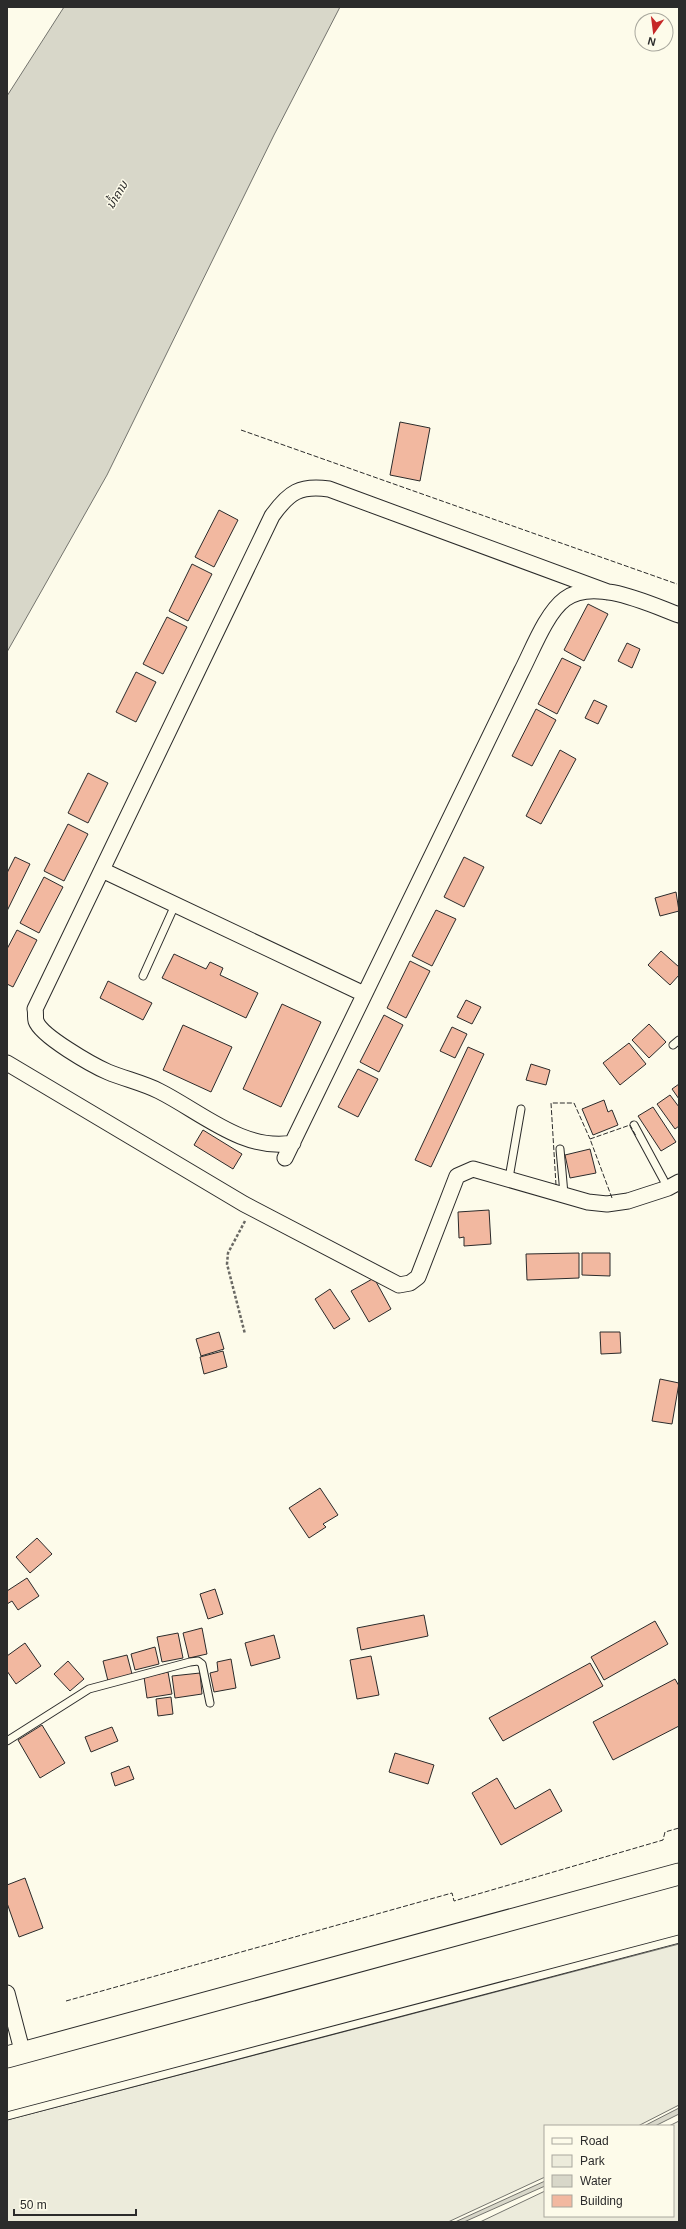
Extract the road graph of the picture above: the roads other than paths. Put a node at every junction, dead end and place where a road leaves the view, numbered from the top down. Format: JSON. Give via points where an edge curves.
{"nodes":[{"id":1,"x":608,"y":592,"type":"junction"},
{"id":2,"x":679,"y":615,"type":"edge"},
{"id":3,"x":102,"y":870,"type":"junction"},
{"id":4,"x":175,"y":905,"type":"junction"},
{"id":5,"x":143,"y":976,"type":"dead end"},
{"id":6,"x":364,"y":994,"type":"junction"},
{"id":7,"x":7,"y":1063,"type":"edge"},
{"id":8,"x":521,"y":1109,"type":"dead end"},
{"id":9,"x":634,"y":1125,"type":"dead end"},
{"id":10,"x":292,"y":1142,"type":"junction"},
{"id":11,"x":560,"y":1149,"type":"dead end"},
{"id":12,"x":285,"y":1158,"type":"dead end"},
{"id":13,"x":509,"y":1178,"type":"junction"},
{"id":14,"x":673,"y":1185,"type":"edge"},
{"id":15,"x":564,"y":1194,"type":"junction"},
{"id":16,"x":210,"y":1703,"type":"dead end"},
{"id":17,"x":7,"y":1741,"type":"edge"},
{"id":18,"x":679,"y":1874,"type":"edge"},
{"id":19,"x":679,"y":1939,"type":"edge"},
{"id":20,"x":7,"y":1993,"type":"edge"},
{"id":21,"x":15,"y":2056,"type":"edge"},
{"id":22,"x":7,"y":2116,"type":"edge"}],
"edges":[{"from":1,"to":2,"type":"street","via":[[634,598]]},
{"from":1,"to":3,"type":"street","via":[[329,489],[312,487],[295,492],[282,501],[272,516]]},
{"from":1,"to":6,"type":"street","via":[[587,589],[565,598],[551,615]]},
{"from":3,"to":4,"type":"street"},
{"from":3,"to":10,"type":"street","via":[[35,1009],[36,1022],[51,1038],[75,1054],[107,1071],[158,1090],[239,1136],[276,1146]]},
{"from":4,"to":5,"type":"lane"},
{"from":4,"to":6,"type":"street"},
{"from":6,"to":10,"type":"street"},
{"from":7,"to":13,"type":"street","via":[[252,1208],[399,1285],[410,1283],[418,1277],[457,1176],[473,1169]]},
{"from":8,"to":13,"type":"lane"},
{"from":9,"to":14,"type":"lane"},
{"from":10,"to":12,"type":"street"},
{"from":11,"to":15,"type":"lane"},
{"from":13,"to":15,"type":"street"},
{"from":14,"to":15,"type":"street","via":[[628,1201],[607,1204],[588,1202]]},
{"from":16,"to":17,"type":"lane","via":[[202,1664],[198,1661],[190,1662],[89,1689]]},
{"from":18,"to":21,"type":"street"},
{"from":19,"to":22,"type":"lane"},
{"from":20,"to":21,"type":"street"}]}
